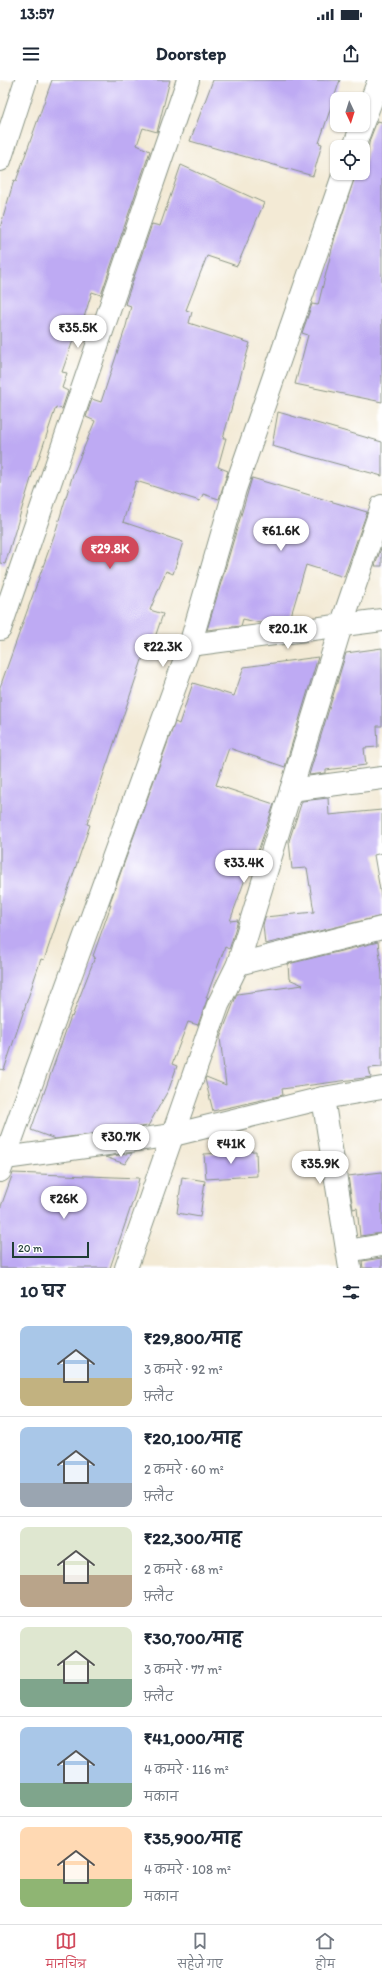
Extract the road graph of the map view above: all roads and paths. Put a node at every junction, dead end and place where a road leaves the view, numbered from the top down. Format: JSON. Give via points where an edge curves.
{"nodes":[{"id":1,"x":26,"y":80,"type":"edge"},
{"id":2,"x":188,"y":80,"type":"edge"},
{"id":3,"x":378,"y":80,"type":"edge"},
{"id":4,"x":370,"y":102,"type":"edge"},
{"id":5,"x":0,"y":160,"type":"edge"},
{"id":6,"x":342,"y":180,"type":"edge"},
{"id":7,"x":382,"y":506,"type":"edge"},
{"id":8,"x":382,"y":620,"type":"edge"},
{"id":9,"x":341,"y":626,"type":"junction"},
{"id":10,"x":0,"y":629,"type":"edge"},
{"id":11,"x":190,"y":645,"type":"junction"},
{"id":12,"x":382,"y":778,"type":"edge"},
{"id":13,"x":291,"y":790,"type":"junction"},
{"id":14,"x":382,"y":928,"type":"edge"},
{"id":15,"x":238,"y":964,"type":"junction"},
{"id":16,"x":382,"y":1088,"type":"edge"},
{"id":17,"x":323,"y":1098,"type":"junction"},
{"id":18,"x":173,"y":1135,"type":"junction"},
{"id":19,"x":2,"y":1162,"type":"edge"},
{"id":20,"x":382,"y":1245,"type":"edge"},
{"id":21,"x":349,"y":1259,"type":"edge"},
{"id":22,"x":126,"y":1268,"type":"edge"}],
"edges":[{"from":1,"to":5,"type":"street"},
{"from":2,"to":10,"type":"street"},
{"from":3,"to":4,"type":"street"},
{"from":6,"to":11,"type":"street","via":[[236,489]]},
{"from":7,"to":9,"type":"street"},
{"from":8,"to":9,"type":"street"},
{"from":9,"to":11,"type":"street"},
{"from":9,"to":13,"type":"street"},
{"from":11,"to":19,"type":"street"},
{"from":12,"to":13,"type":"street"},
{"from":13,"to":15,"type":"street"},
{"from":14,"to":15,"type":"street"},
{"from":15,"to":18,"type":"street","via":[[218,1005]]},
{"from":16,"to":17,"type":"street"},
{"from":17,"to":18,"type":"street"},
{"from":17,"to":21,"type":"street"},
{"from":18,"to":19,"type":"street"},
{"from":18,"to":22,"type":"street"},
{"from":20,"to":21,"type":"street"}]}
